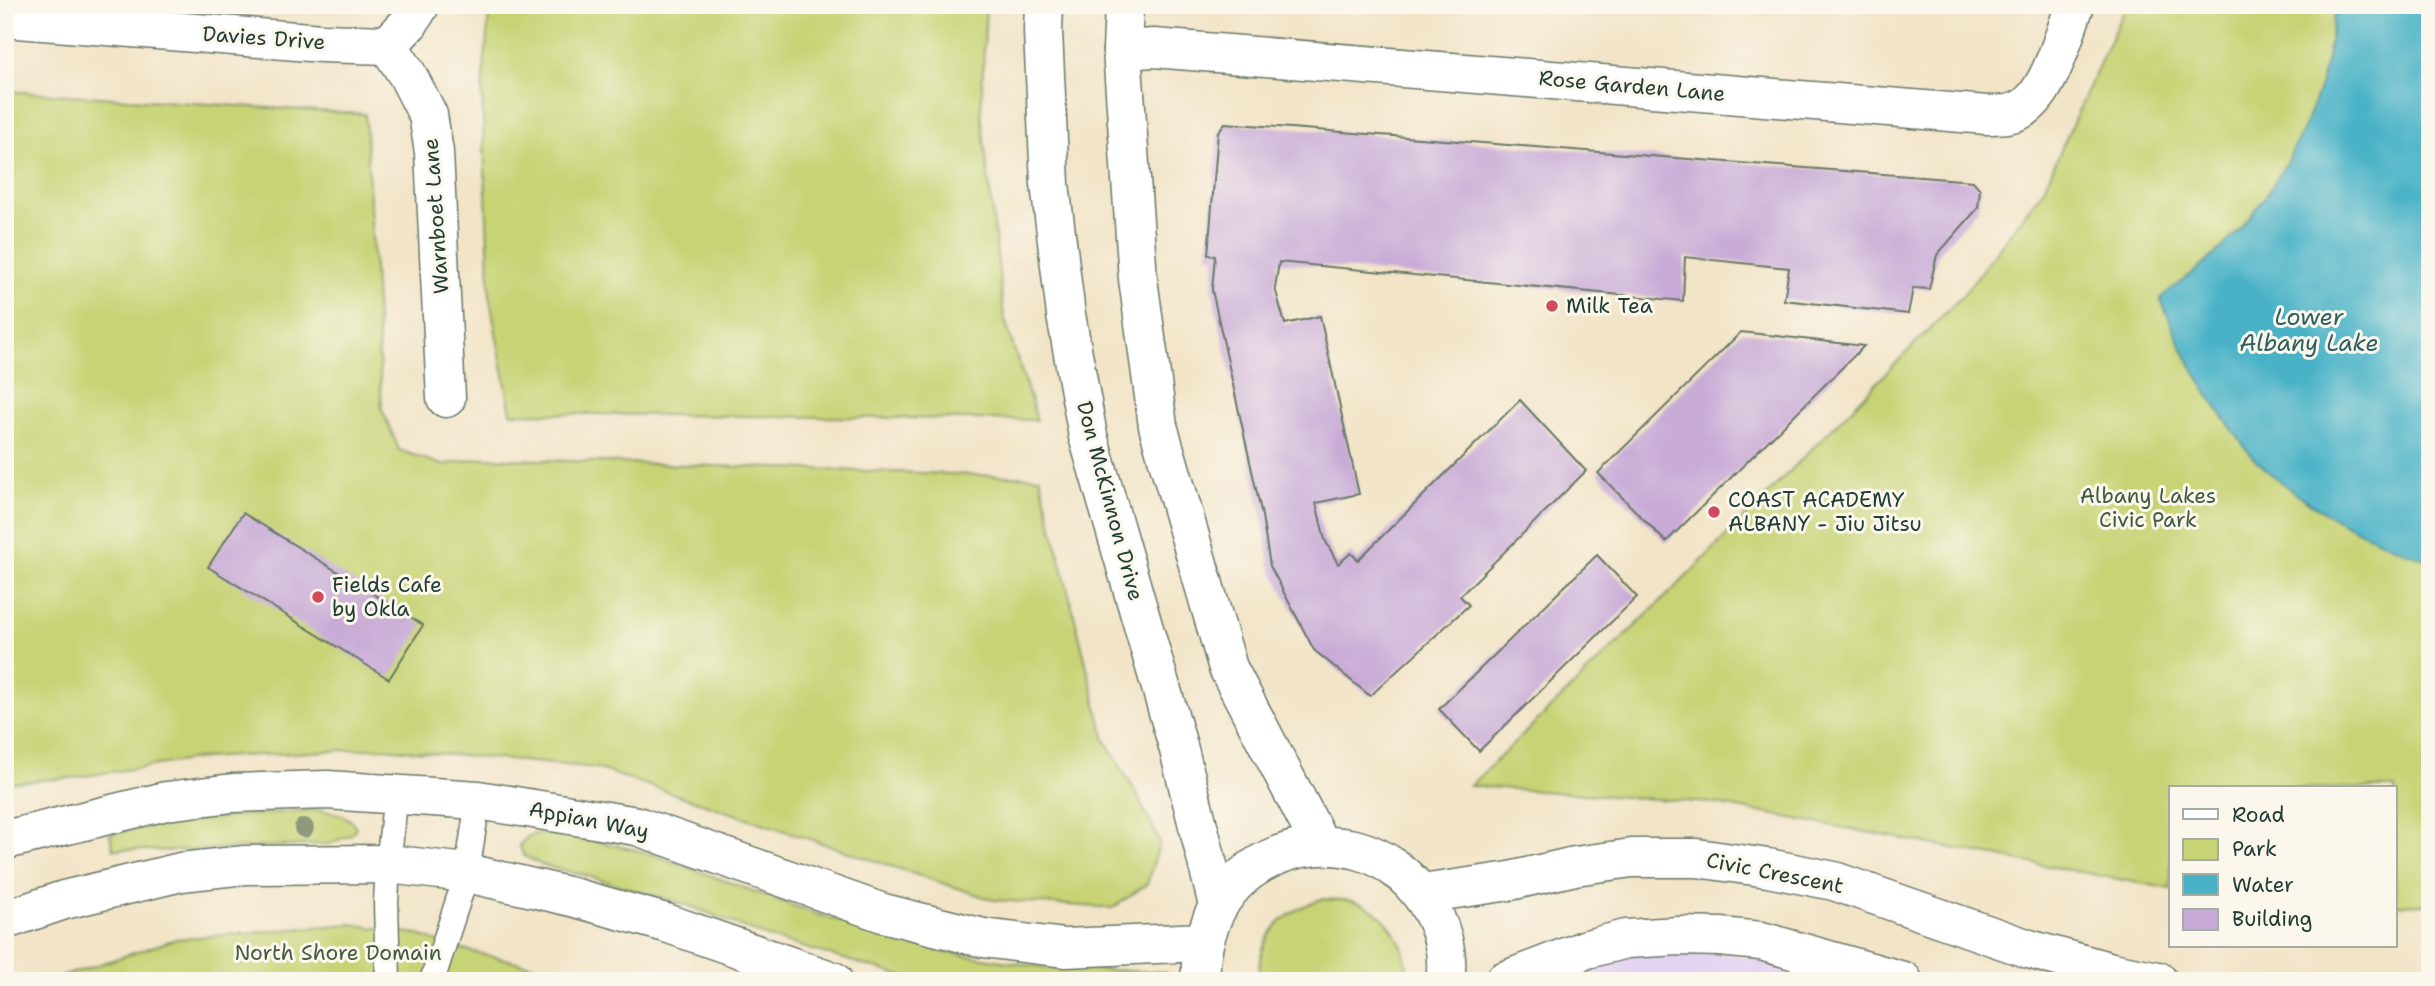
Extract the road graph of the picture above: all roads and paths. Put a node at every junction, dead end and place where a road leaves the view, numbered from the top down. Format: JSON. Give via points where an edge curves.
{"nodes":[{"id":1,"x":420,"y":5,"type":"edge"},
{"id":2,"x":1044,"y":5,"type":"edge"},
{"id":3,"x":1124,"y":5,"type":"edge"},
{"id":4,"x":2075,"y":5,"type":"edge"},
{"id":5,"x":5,"y":18,"type":"edge"},
{"id":6,"x":388,"y":45,"type":"junction"},
{"id":7,"x":1122,"y":50,"type":"junction"},
{"id":8,"x":446,"y":398,"type":"dead end"},
{"id":9,"x":397,"y":794,"type":"junction"},
{"id":10,"x":478,"y":800,"type":"junction"},
{"id":11,"x":5,"y":840,"type":"edge"},
{"id":12,"x":1321,"y":846,"type":"junction"},
{"id":13,"x":388,"y":864,"type":"junction"},
{"id":14,"x":467,"y":873,"type":"junction"},
{"id":15,"x":1422,"y":894,"type":"junction"},
{"id":16,"x":1218,"y":905,"type":"junction"},
{"id":17,"x":17,"y":910,"type":"edge"},
{"id":18,"x":1203,"y":942,"type":"junction"},
{"id":19,"x":388,"y":981,"type":"edge"},
{"id":20,"x":432,"y":981,"type":"edge"},
{"id":21,"x":833,"y":981,"type":"edge"},
{"id":22,"x":1201,"y":981,"type":"edge"},
{"id":23,"x":1445,"y":981,"type":"edge"},
{"id":24,"x":1503,"y":981,"type":"edge"},
{"id":25,"x":1903,"y":981,"type":"edge"},
{"id":26,"x":2158,"y":981,"type":"edge"}],
"edges":[{"from":1,"to":6,"type":"main road"},
{"from":2,"to":16,"type":"main road","name":"Don McKinnon Drive","via":[[1050,184],[1066,315],[1088,436],[1178,746]]},
{"from":3,"to":7,"type":"main road"},
{"from":4,"to":7,"type":"main road","name":"Rose Garden Lane","via":[[2044,84],[2031,102],[2008,114],[1154,48]]},
{"from":5,"to":6,"type":"main road","name":"Davies Drive"},
{"from":6,"to":8,"type":"main road","name":"Warnboet Lane","via":[[428,115],[434,152]]},
{"from":7,"to":12,"type":"main road","via":[[1138,279],[1158,426],[1228,668]]},
{"from":9,"to":10,"type":"main road","name":"Appian Way"},
{"from":9,"to":11,"type":"main road","name":"Appian Way","via":[[327,790],[233,793],[166,801]]},
{"from":9,"to":13,"type":"lane"},
{"from":10,"to":14,"type":"lane"},
{"from":10,"to":18,"type":"main road","name":"Appian Way","via":[[637,826],[883,913],[983,937],[1065,947]]},
{"from":12,"to":15,"type":"main road","via":[[1359,850],[1393,867]]},
{"from":12,"to":16,"type":"main road","via":[[1290,851],[1262,863],[1237,881]]},
{"from":13,"to":14,"type":"main road"},
{"from":13,"to":17,"type":"main road","via":[[245,865],[181,872]]},
{"from":13,"to":19,"type":"lane"},
{"from":14,"to":20,"type":"lane"},
{"from":14,"to":21,"type":"main road","via":[[666,923]]},
{"from":15,"to":23,"type":"main road","via":[[1445,947]]},
{"from":15,"to":26,"type":"main road","name":"Civic Crescent","via":[[1632,858],[1697,858],[1834,881],[2029,949]]},
{"from":16,"to":18,"type":"main road"},
{"from":18,"to":22,"type":"main road"},
{"from":24,"to":25,"type":"main road","via":[[1613,942],[1679,936],[1761,941]]}]}
